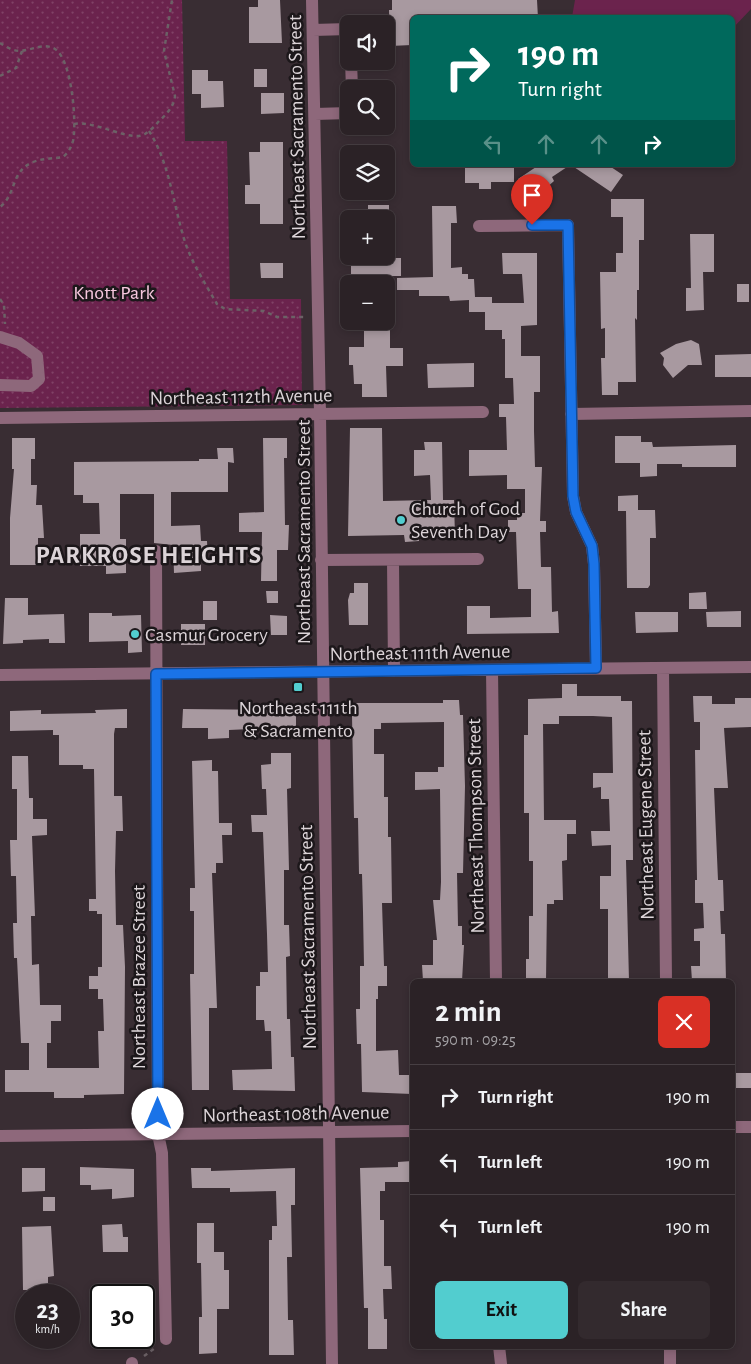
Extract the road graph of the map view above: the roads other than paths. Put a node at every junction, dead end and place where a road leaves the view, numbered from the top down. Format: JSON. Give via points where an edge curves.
{"nodes":[{"id":1,"x":312,"y":0,"type":"edge"},
{"id":2,"x":340,"y":29,"type":"edge"},
{"id":3,"x":313,"y":30,"type":"junction"},
{"id":4,"x":340,"y":113,"type":"edge"},
{"id":5,"x":314,"y":114,"type":"junction"},
{"id":6,"x":480,"y":226,"type":"dead end"},
{"id":7,"x":3,"y":337,"type":"edge"},
{"id":8,"x":0,"y":386,"type":"edge"},
{"id":9,"x":751,"y":411,"type":"edge"},
{"id":10,"x":483,"y":412,"type":"dead end"},
{"id":11,"x":320,"y":414,"type":"junction"},
{"id":12,"x":571,"y":414,"type":"junction"},
{"id":13,"x":0,"y":418,"type":"edge"},
{"id":14,"x":156,"y":551,"type":"dead end"},
{"id":15,"x":478,"y":559,"type":"dead end"},
{"id":16,"x":321,"y":560,"type":"junction"},
{"id":17,"x":393,"y":560,"type":"junction"},
{"id":18,"x":751,"y":667,"type":"edge"},
{"id":19,"x":596,"y":668,"type":"junction"},
{"id":20,"x":663,"y":668,"type":"junction"},
{"id":21,"x":492,"y":670,"type":"junction"},
{"id":22,"x":394,"y":671,"type":"junction"},
{"id":23,"x":322,"y":672,"type":"junction"},
{"id":24,"x":156,"y":674,"type":"junction"},
{"id":25,"x":0,"y":675,"type":"edge"},
{"id":26,"x":496,"y":979,"type":"edge"},
{"id":27,"x":666,"y":979,"type":"edge"},
{"id":28,"x":735,"y":1127,"type":"edge"},
{"id":29,"x":751,"y":1127,"type":"edge"},
{"id":30,"x":410,"y":1130,"type":"edge"},
{"id":31,"x":327,"y":1132,"type":"junction"},
{"id":32,"x":158,"y":1134,"type":"junction"},
{"id":33,"x":0,"y":1136,"type":"edge"},
{"id":34,"x":166,"y":1339,"type":"road end"},
{"id":35,"x":500,"y":1349,"type":"edge"},
{"id":36,"x":670,"y":1349,"type":"edge"},
{"id":37,"x":332,"y":1364,"type":"edge"},
{"id":38,"x":500,"y":1364,"type":"edge"},
{"id":39,"x":670,"y":1364,"type":"edge"}],
"edges":[{"from":1,"to":3,"type":"street","name":"Northeast Sacramento Street"},
{"from":2,"to":3,"type":"street"},
{"from":3,"to":5,"type":"street","name":"Northeast Sacramento Street"},
{"from":4,"to":5,"type":"street"},
{"from":5,"to":11,"type":"street","name":"Northeast Sacramento Street"},
{"from":6,"to":12,"type":"street","via":[[568,225]]},
{"from":7,"to":8,"type":"street","via":[[19,343],[37,356],[39,379],[31,386]]},
{"from":9,"to":12,"type":"street"},
{"from":10,"to":11,"type":"street","name":"Northeast 112th Avenue"},
{"from":11,"to":13,"type":"street","name":"Northeast 112th Avenue"},
{"from":11,"to":16,"type":"street","name":"Northeast Sacramento Street"},
{"from":12,"to":19,"type":"street","via":[[573,496],[576,512],[592,546],[594,564]]},
{"from":14,"to":24,"type":"street","name":"Northeast Brazee Street"},
{"from":15,"to":17,"type":"street"},
{"from":16,"to":17,"type":"street"},
{"from":16,"to":23,"type":"street","name":"Northeast Sacramento Street"},
{"from":17,"to":22,"type":"street"},
{"from":18,"to":20,"type":"street","name":"Northeast 111th Avenue"},
{"from":19,"to":20,"type":"street","name":"Northeast 111th Avenue"},
{"from":19,"to":21,"type":"street","name":"Northeast 111th Avenue"},
{"from":20,"to":27,"type":"street","name":"Northeast Eugene Street"},
{"from":21,"to":22,"type":"street","name":"Northeast 111th Avenue"},
{"from":21,"to":26,"type":"street","name":"Northeast Thompson Street"},
{"from":22,"to":23,"type":"street","name":"Northeast 111th Avenue"},
{"from":23,"to":24,"type":"street","name":"Northeast 111th Avenue"},
{"from":23,"to":31,"type":"street","name":"Northeast Sacramento Street"},
{"from":24,"to":25,"type":"street","name":"Northeast 111th Avenue"},
{"from":24,"to":32,"type":"street","name":"Northeast Brazee Street"},
{"from":28,"to":29,"type":"street"},
{"from":30,"to":31,"type":"street","name":"Northeast 108th Avenue"},
{"from":31,"to":32,"type":"street","name":"Northeast 108th Avenue"},
{"from":31,"to":37,"type":"street","name":"Northeast Sacramento Street"},
{"from":32,"to":33,"type":"street","name":"Northeast 108th Avenue"},
{"from":32,"to":34,"type":"street","name":"Northeast Brazee Street","via":[[162,1153]]},
{"from":35,"to":38,"type":"street"},
{"from":36,"to":39,"type":"street"}]}
